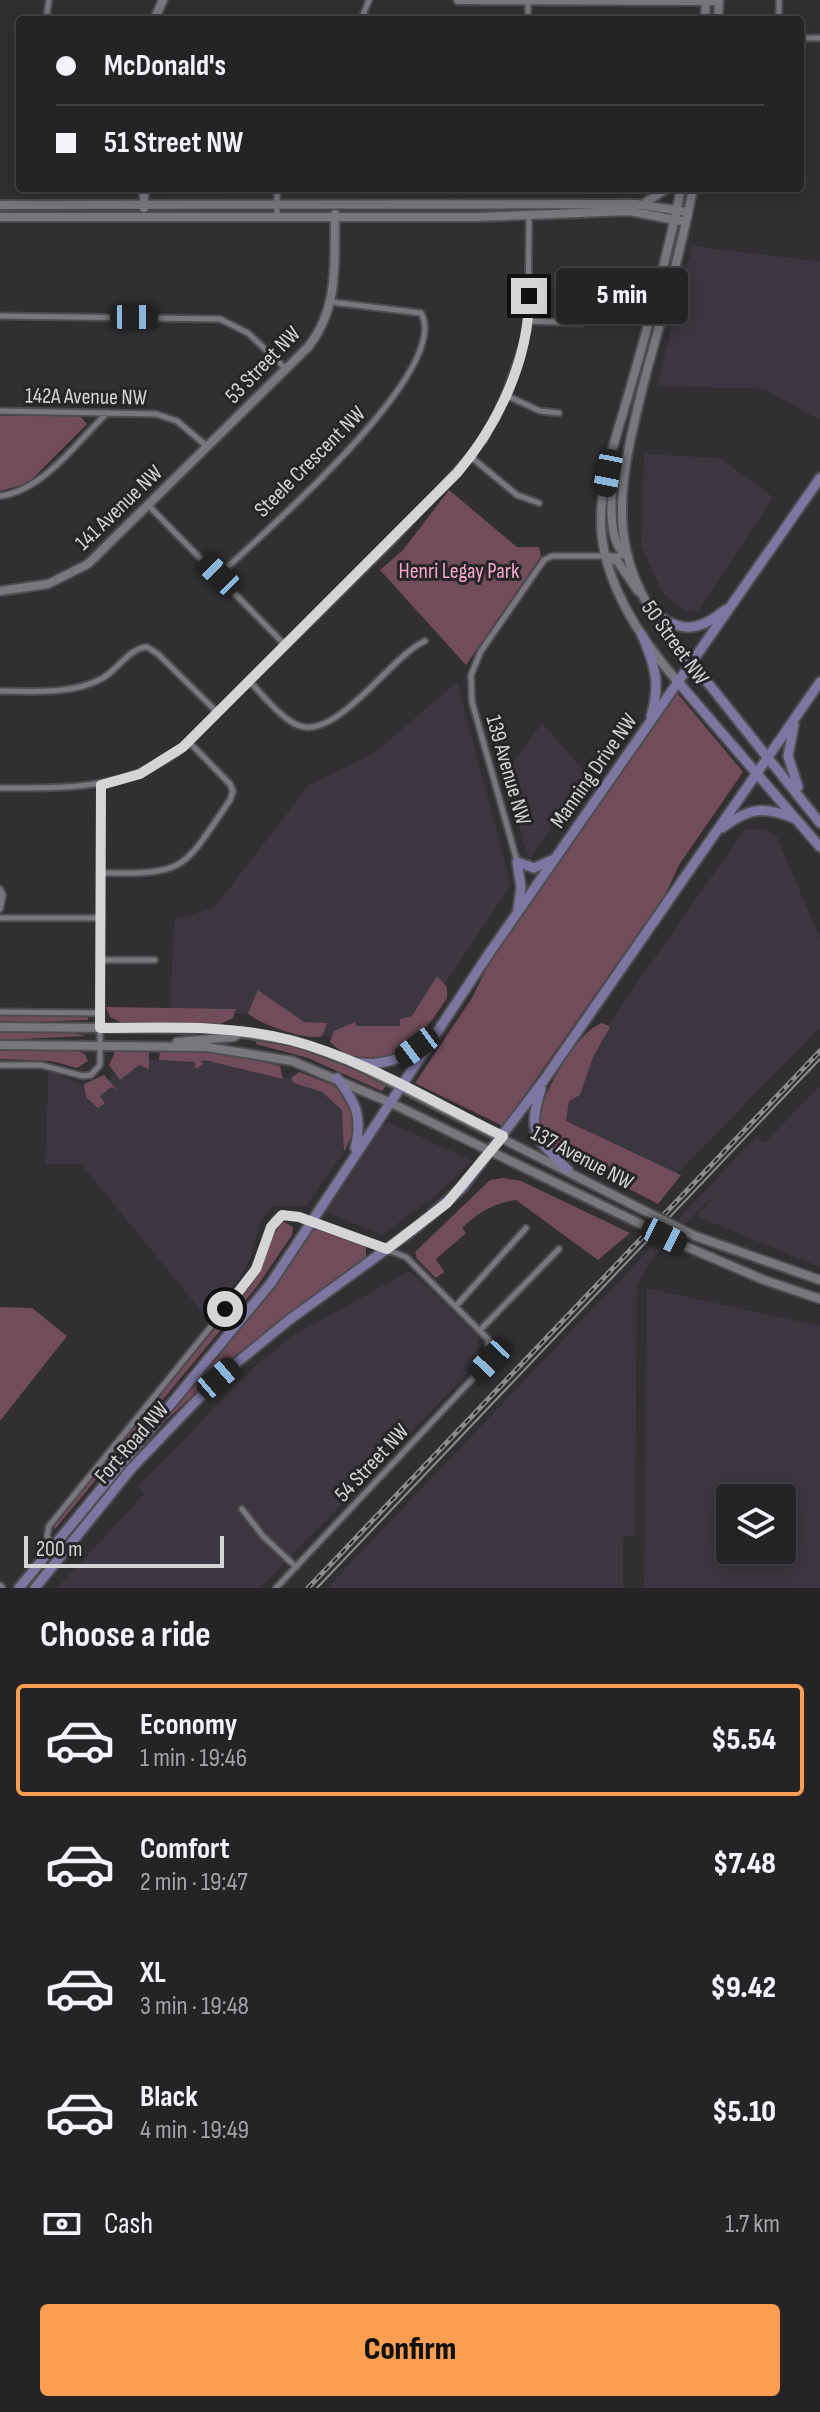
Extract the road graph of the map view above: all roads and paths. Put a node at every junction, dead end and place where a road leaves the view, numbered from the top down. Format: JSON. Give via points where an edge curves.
{"nodes":[{"id":1,"x":458,"y":0,"type":"edge"},
{"id":2,"x":528,"y":0,"type":"edge"},
{"id":3,"x":706,"y":0,"type":"edge"},
{"id":4,"x":719,"y":1,"type":"edge"},
{"id":5,"x":144,"y":192,"type":"edge"},
{"id":6,"x":277,"y":192,"type":"edge"},
{"id":7,"x":664,"y":192,"type":"edge"},
{"id":8,"x":680,"y":192,"type":"edge"},
{"id":9,"x":692,"y":192,"type":"edge"},
{"id":10,"x":636,"y":204,"type":"junction"},
{"id":11,"x":0,"y":205,"type":"edge"},
{"id":12,"x":144,"y":205,"type":"junction"},
{"id":13,"x":276,"y":205,"type":"junction"},
{"id":14,"x":335,"y":205,"type":"junction"},
{"id":15,"x":529,"y":205,"type":"junction"},
{"id":16,"x":675,"y":214,"type":"junction"},
{"id":17,"x":529,"y":216,"type":"junction"},
{"id":18,"x":0,"y":217,"type":"edge"},
{"id":19,"x":145,"y":217,"type":"junction"},
{"id":20,"x":277,"y":217,"type":"junction"},
{"id":21,"x":687,"y":217,"type":"junction"},
{"id":22,"x":335,"y":218,"type":"junction"},
{"id":23,"x":331,"y":302,"type":"junction"},
{"id":24,"x":0,"y":316,"type":"edge"},
{"id":25,"x":529,"y":321,"type":"junction"},
{"id":26,"x":581,"y":323,"type":"dead end"},
{"id":27,"x":286,"y":369,"type":"junction"},
{"id":28,"x":505,"y":395,"type":"junction"},
{"id":29,"x":0,"y":411,"type":"edge"},
{"id":30,"x":108,"y":412,"type":"junction"},
{"id":31,"x":559,"y":413,"type":"dead end"},
{"id":32,"x":208,"y":447,"type":"junction"},
{"id":33,"x":612,"y":454,"type":"junction"},
{"id":34,"x":471,"y":457,"type":"junction"},
{"id":35,"x":820,"y":478,"type":"edge"},
{"id":36,"x":0,"y":496,"type":"edge"},
{"id":37,"x":539,"y":503,"type":"dead end"},
{"id":38,"x":149,"y":506,"type":"junction"},
{"id":39,"x":606,"y":556,"type":"junction"},
{"id":40,"x":628,"y":556,"type":"junction"},
{"id":41,"x":219,"y":575,"type":"junction"},
{"id":42,"x":0,"y":591,"type":"edge"},
{"id":43,"x":734,"y":603,"type":"junction"},
{"id":44,"x":652,"y":610,"type":"junction"},
{"id":45,"x":642,"y":635,"type":"junction"},
{"id":46,"x":425,"y":641,"type":"dead end"},
{"id":47,"x":286,"y":646,"type":"junction"},
{"id":48,"x":692,"y":663,"type":"junction"},
{"id":49,"x":250,"y":682,"type":"junction"},
{"id":50,"x":678,"y":682,"type":"junction"},
{"id":51,"x":820,"y":682,"type":"edge"},
{"id":52,"x":0,"y":691,"type":"edge"},
{"id":53,"x":801,"y":710,"type":"junction"},
{"id":54,"x":218,"y":713,"type":"junction"},
{"id":55,"x":647,"y":727,"type":"junction"},
{"id":56,"x":189,"y":742,"type":"junction"},
{"id":57,"x":768,"y":756,"type":"junction"},
{"id":58,"x":758,"y":771,"type":"junction"},
{"id":59,"x":101,"y":785,"type":"junction"},
{"id":60,"x":0,"y":788,"type":"edge"},
{"id":61,"x":804,"y":801,"type":"junction"},
{"id":62,"x":799,"y":820,"type":"junction"},
{"id":63,"x":820,"y":823,"type":"edge"},
{"id":64,"x":715,"y":833,"type":"junction"},
{"id":65,"x":820,"y":847,"type":"edge"},
{"id":66,"x":555,"y":858,"type":"junction"},
{"id":67,"x":517,"y":862,"type":"junction"},
{"id":68,"x":101,"y":873,"type":"junction"},
{"id":69,"x":0,"y":889,"type":"edge"},
{"id":70,"x":0,"y":909,"type":"edge"},
{"id":71,"x":518,"y":912,"type":"junction"},
{"id":72,"x":0,"y":918,"type":"edge"},
{"id":73,"x":101,"y":918,"type":"junction"},
{"id":74,"x":101,"y":960,"type":"junction"},
{"id":75,"x":155,"y":960,"type":"dead end"},
{"id":76,"x":0,"y":1012,"type":"edge"},
{"id":77,"x":100,"y":1013,"type":"junction"},
{"id":78,"x":441,"y":1025,"type":"junction"},
{"id":79,"x":0,"y":1027,"type":"edge"},
{"id":80,"x":100,"y":1028,"type":"junction"},
{"id":81,"x":242,"y":1031,"type":"junction"},
{"id":82,"x":0,"y":1045,"type":"edge"},
{"id":83,"x":100,"y":1045,"type":"junction"},
{"id":84,"x":140,"y":1045,"type":"junction"},
{"id":85,"x":242,"y":1051,"type":"junction"},
{"id":86,"x":351,"y":1062,"type":"junction"},
{"id":87,"x":0,"y":1065,"type":"edge"},
{"id":88,"x":337,"y":1078,"type":"junction"},
{"id":89,"x":544,"y":1080,"type":"junction"},
{"id":90,"x":400,"y":1086,"type":"junction"},
{"id":91,"x":389,"y":1102,"type":"junction"},
{"id":92,"x":503,"y":1136,"type":"junction"},
{"id":93,"x":490,"y":1152,"type":"junction"},
{"id":94,"x":353,"y":1155,"type":"junction"},
{"id":95,"x":568,"y":1170,"type":"junction"},
{"id":96,"x":313,"y":1221,"type":"junction"},
{"id":97,"x":526,"y":1228,"type":"dead end"},
{"id":98,"x":387,"y":1249,"type":"junction"},
{"id":99,"x":559,"y":1249,"type":"dead end"},
{"id":100,"x":820,"y":1280,"type":"edge"},
{"id":101,"x":820,"y":1299,"type":"edge"},
{"id":102,"x":456,"y":1306,"type":"junction"},
{"id":103,"x":480,"y":1330,"type":"junction"},
{"id":104,"x":147,"y":1430,"type":"junction"},
{"id":105,"x":157,"y":1439,"type":"junction"},
{"id":106,"x":242,"y":1509,"type":"dead end"},
{"id":107,"x":52,"y":1546,"type":"junction"},
{"id":108,"x":296,"y":1567,"type":"junction"},
{"id":109,"x":19,"y":1588,"type":"edge"},
{"id":110,"x":35,"y":1588,"type":"edge"},
{"id":111,"x":276,"y":1588,"type":"edge"}],
"edges":[{"from":1,"to":2,"type":"main road"},
{"from":2,"to":3,"type":"main road"},
{"from":3,"to":4,"type":"main road"},
{"from":5,"to":12,"type":"main road"},
{"from":6,"to":13,"type":"street"},
{"from":7,"to":10,"type":"main road"},
{"from":8,"to":16,"type":"main road","name":"50 Street NW"},
{"from":9,"to":21,"type":"main road","name":"50 Street NW"},
{"from":10,"to":15,"type":"main road"},
{"from":10,"to":16,"type":"main road"},
{"from":11,"to":12,"type":"main road"},
{"from":12,"to":13,"type":"main road"},
{"from":12,"to":19,"type":"main road"},
{"from":13,"to":14,"type":"main road"},
{"from":13,"to":20,"type":"street"},
{"from":14,"to":15,"type":"main road"},
{"from":14,"to":22,"type":"main road","name":"53 Street NW"},
{"from":15,"to":17,"type":"street"},
{"from":16,"to":17,"type":"main road"},
{"from":16,"to":21,"type":"main road"},
{"from":16,"to":33,"type":"main road","name":"50 Street NW"},
{"from":17,"to":22,"type":"main road"},
{"from":17,"to":25,"type":"street"},
{"from":18,"to":19,"type":"main road"},
{"from":19,"to":20,"type":"main road"},
{"from":20,"to":22,"type":"main road"},
{"from":21,"to":40,"type":"main road","name":"50 Street NW","via":[[624,464],[620,517]]},
{"from":22,"to":23,"type":"main road","name":"53 Street NW"},
{"from":23,"to":27,"type":"main road","name":"53 Street NW","via":[[317,335]]},
{"from":23,"to":41,"type":"street","name":"Steele Crescent NW","via":[[421,313],[425,326],[413,362],[372,427]]},
{"from":24,"to":27,"type":"street","via":[[220,319],[248,333]]},
{"from":25,"to":26,"type":"street"},
{"from":25,"to":28,"type":"street"},
{"from":27,"to":32,"type":"main road","name":"53 Street NW"},
{"from":28,"to":31,"type":"street","via":[[540,411]]},
{"from":28,"to":34,"type":"street"},
{"from":29,"to":30,"type":"street","name":"142A Avenue NW"},
{"from":30,"to":32,"type":"street","name":"142A Avenue NW","via":[[171,418]]},
{"from":30,"to":36,"type":"street","via":[[37,482]]},
{"from":32,"to":38,"type":"main road","name":"141 Avenue NW"},
{"from":33,"to":39,"type":"main road","name":"50 Street NW","via":[[601,519]]},
{"from":33,"to":40,"type":"main road","via":[[613,520],[618,547]]},
{"from":34,"to":37,"type":"street","via":[[521,498]]},
{"from":34,"to":47,"type":"street"},
{"from":35,"to":43,"type":"main road","name":"Manning Drive NW"},
{"from":38,"to":41,"type":"street"},
{"from":38,"to":42,"type":"main road","name":"141 Avenue NW","via":[[73,574],[32,589]]},
{"from":39,"to":40,"type":"street"},
{"from":39,"to":44,"type":"main road","via":[[618,562]]},
{"from":39,"to":45,"type":"main road","name":"50 Street NW"},
{"from":39,"to":67,"type":"street","name":"139 Avenue NW","via":[[548,557],[539,564],[477,657],[470,685]]},
{"from":40,"to":44,"type":"main road","name":"50 Street NW"},
{"from":41,"to":47,"type":"street"},
{"from":43,"to":44,"type":"main road","via":[[707,624],[691,629],[675,627]]},
{"from":43,"to":48,"type":"main road","name":"Manning Drive NW"},
{"from":44,"to":48,"type":"main road","name":"50 Street NW"},
{"from":45,"to":50,"type":"main road","name":"50 Street NW"},
{"from":45,"to":55,"type":"main road","via":[[658,678]]},
{"from":46,"to":49,"type":"street","via":[[403,653],[340,716],[317,728],[296,725]]},
{"from":47,"to":49,"type":"street"},
{"from":48,"to":50,"type":"main road","name":"Manning Drive NW"},
{"from":48,"to":57,"type":"main road","name":"50 Street NW"},
{"from":49,"to":54,"type":"street"},
{"from":50,"to":55,"type":"main road","name":"Manning Drive NW"},
{"from":50,"to":58,"type":"main road","name":"50 Street NW"},
{"from":51,"to":53,"type":"main road"},
{"from":52,"to":54,"type":"street","via":[[80,687],[107,676],[136,650],[147,647]]},
{"from":53,"to":57,"type":"main road"},
{"from":53,"to":61,"type":"main road","via":[[788,756]]},
{"from":54,"to":56,"type":"street"},
{"from":55,"to":66,"type":"main road","name":"Manning Drive NW"},
{"from":56,"to":59,"type":"street","via":[[152,768]]},
{"from":56,"to":68,"type":"street","via":[[233,791],[230,800],[180,865],[156,873]]},
{"from":57,"to":58,"type":"main road"},
{"from":57,"to":61,"type":"main road","name":"50 Street NW"},
{"from":58,"to":62,"type":"main road","name":"50 Street NW"},
{"from":58,"to":64,"type":"main road"},
{"from":59,"to":60,"type":"street"},
{"from":59,"to":68,"type":"street"},
{"from":61,"to":63,"type":"main road","name":"50 Street NW"},
{"from":62,"to":64,"type":"main road","via":[[758,808]]},
{"from":62,"to":65,"type":"main road","name":"50 Street NW"},
{"from":64,"to":89,"type":"main road"},
{"from":66,"to":67,"type":"main road","via":[[534,868]]},
{"from":66,"to":71,"type":"main road","name":"Manning Drive NW"},
{"from":67,"to":71,"type":"main road"},
{"from":68,"to":73,"type":"street"},
{"from":69,"to":70,"type":"street"},
{"from":71,"to":78,"type":"main road","name":"Manning Drive NW"},
{"from":72,"to":73,"type":"street"},
{"from":73,"to":74,"type":"street"},
{"from":74,"to":75,"type":"street"},
{"from":74,"to":77,"type":"street"},
{"from":76,"to":77,"type":"street"},
{"from":77,"to":80,"type":"street"},
{"from":78,"to":86,"type":"main road","via":[[404,1056],[380,1064]]},
{"from":78,"to":90,"type":"main road","name":"Manning Drive NW"},
{"from":79,"to":80,"type":"main road","name":"137 Avenue NW"},
{"from":80,"to":81,"type":"main road","name":"137 Avenue NW"},
{"from":80,"to":83,"type":"street"},
{"from":81,"to":84,"type":"main road","via":[[234,1037]]},
{"from":81,"to":85,"type":"main road"},
{"from":81,"to":86,"type":"main road","name":"137 Avenue NW","via":[[294,1041]]},
{"from":82,"to":83,"type":"main road","name":"137 Avenue NW"},
{"from":83,"to":84,"type":"main road","name":"137 Avenue NW"},
{"from":83,"to":87,"type":"street","via":[[100,1065],[91,1075],[41,1065]]},
{"from":84,"to":85,"type":"main road","name":"137 Avenue NW"},
{"from":85,"to":88,"type":"main road","name":"137 Avenue NW","via":[[292,1061]]},
{"from":86,"to":90,"type":"main road","name":"137 Avenue NW"},
{"from":88,"to":91,"type":"main road","name":"137 Avenue NW"},
{"from":88,"to":94,"type":"main road","via":[[358,1108],[360,1130]]},
{"from":89,"to":92,"type":"main road"},
{"from":89,"to":95,"type":"main road","via":[[533,1129],[542,1146]]},
{"from":90,"to":91,"type":"main road","name":"Fort Road NW"},
{"from":90,"to":92,"type":"main road","name":"137 Avenue NW"},
{"from":91,"to":93,"type":"main road","name":"137 Avenue NW"},
{"from":91,"to":94,"type":"main road","name":"Fort Road NW"},
{"from":92,"to":93,"type":"main road"},
{"from":92,"to":95,"type":"main road","name":"137 Avenue NW"},
{"from":93,"to":98,"type":"main road","name":"Fort Road NW","via":[[447,1203]]},
{"from":93,"to":101,"type":"main road","name":"137 Avenue NW","bridge":true,"via":[[685,1246]]},
{"from":94,"to":96,"type":"main road","name":"Fort Road NW"},
{"from":95,"to":100,"type":"main road","name":"137 Avenue NW","bridge":true,"via":[[695,1236]]},
{"from":96,"to":98,"type":"street"},
{"from":96,"to":104,"type":"main road","name":"Fort Road NW","via":[[239,1324]]},
{"from":96,"to":107,"type":"street","name":"Fort Road NW","via":[[290,1215],[275,1220],[252,1276],[49,1526]]},
{"from":97,"to":102,"type":"street"},
{"from":98,"to":102,"type":"street","via":[[406,1257]]},
{"from":98,"to":105,"type":"main road","name":"Fort Road NW","via":[[256,1345]]},
{"from":99,"to":103,"type":"street"},
{"from":102,"to":103,"type":"street"},
{"from":103,"to":108,"type":"street","name":"54 Street NW","via":[[488,1339],[490,1360]]},
{"from":104,"to":105,"type":"main road"},
{"from":104,"to":107,"type":"main road","name":"Fort Road NW"},
{"from":105,"to":110,"type":"main road","name":"Fort Road NW"},
{"from":106,"to":108,"type":"street"},
{"from":107,"to":109,"type":"main road","name":"Fort Road NW"},
{"from":108,"to":111,"type":"street","name":"54 Street NW"}]}
